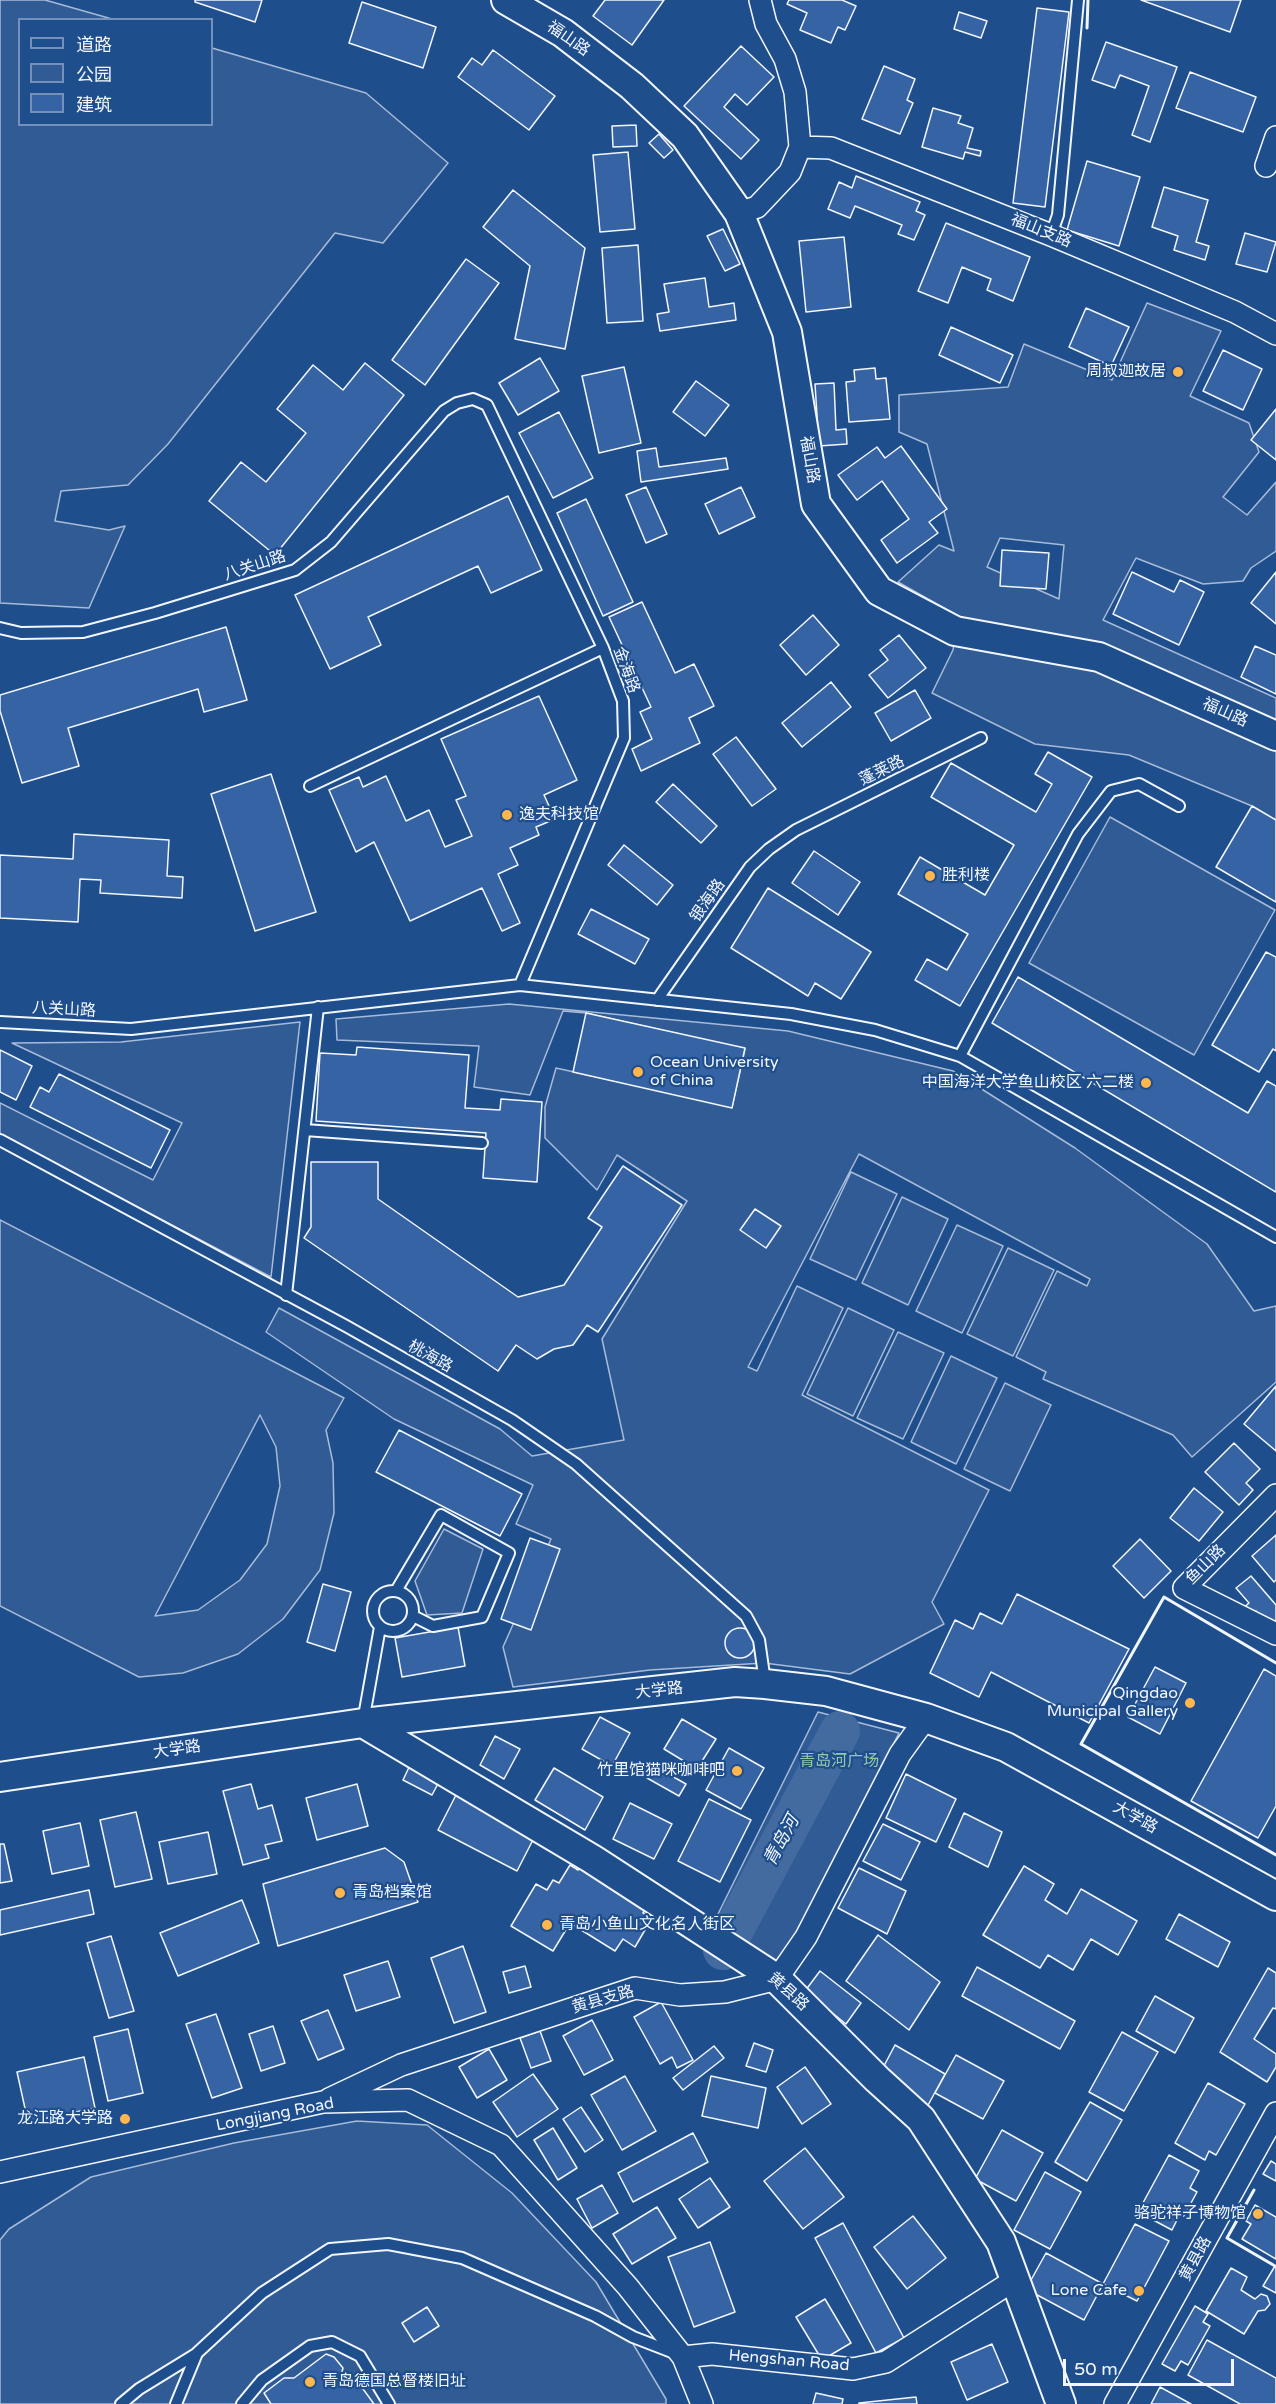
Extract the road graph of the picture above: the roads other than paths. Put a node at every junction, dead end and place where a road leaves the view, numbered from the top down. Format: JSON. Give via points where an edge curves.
{"nodes":[{"id":1,"x":506,"y":0,"type":"edge"},
{"id":2,"x":760,"y":0,"type":"edge"},
{"id":3,"x":1078,"y":0,"type":"edge"},
{"id":4,"x":1276,"y":137,"type":"edge"},
{"id":5,"x":800,"y":147,"type":"junction"},
{"id":6,"x":1266,"y":166,"type":"dead end"},
{"id":7,"x":738,"y":213,"type":"junction"},
{"id":8,"x":1051,"y":235,"type":"junction"},
{"id":9,"x":1276,"y":334,"type":"edge"},
{"id":10,"x":487,"y":405,"type":"joint"},
{"id":11,"x":0,"y":628,"type":"edge"},
{"id":12,"x":603,"y":648,"type":"junction"},
{"id":13,"x":1276,"y":736,"type":"edge"},
{"id":14,"x":981,"y":738,"type":"dead end"},
{"id":15,"x":310,"y":786,"type":"dead end"},
{"id":16,"x":1179,"y":806,"type":"dead end"},
{"id":17,"x":796,"y":830,"type":"joint"},
{"id":18,"x":520,"y":985,"type":"junction"},
{"id":19,"x":657,"y":1000,"type":"junction"},
{"id":20,"x":318,"y":1007,"type":"junction"},
{"id":21,"x":0,"y":1022,"type":"edge"},
{"id":22,"x":960,"y":1056,"type":"junction"},
{"id":23,"x":305,"y":1130,"type":"junction"},
{"id":24,"x":0,"y":1140,"type":"edge"},
{"id":25,"x":482,"y":1143,"type":"dead end"},
{"id":26,"x":1276,"y":1237,"type":"edge"},
{"id":27,"x":286,"y":1295,"type":"junction"},
{"id":28,"x":1276,"y":1495,"type":"edge"},
{"id":29,"x":396,"y":1591,"type":"junction"},
{"id":30,"x":413,"y":1616,"type":"junction"},
{"id":31,"x":380,"y":1626,"type":"junction"},
{"id":32,"x":1276,"y":1634,"type":"edge"},
{"id":33,"x":765,"y":1684,"type":"junction"},
{"id":34,"x":926,"y":1718,"type":"junction"},
{"id":35,"x":363,"y":1723,"type":"junction"},
{"id":36,"x":0,"y":1777,"type":"edge"},
{"id":37,"x":1276,"y":1896,"type":"edge"},
{"id":38,"x":776,"y":1978,"type":"junction"},
{"id":39,"x":323,"y":2102,"type":"junction"},
{"id":40,"x":1276,"y":2113,"type":"edge"},
{"id":41,"x":0,"y":2172,"type":"edge"},
{"id":42,"x":1016,"y":2279,"type":"junction"},
{"id":43,"x":197,"y":2353,"type":"junction"},
{"id":44,"x":683,"y":2357,"type":"junction"},
{"id":45,"x":122,"y":2404,"type":"edge"},
{"id":46,"x":176,"y":2404,"type":"edge"},
{"id":47,"x":242,"y":2404,"type":"edge"},
{"id":48,"x":389,"y":2404,"type":"edge"},
{"id":49,"x":703,"y":2404,"type":"edge"},
{"id":50,"x":1061,"y":2404,"type":"edge"},
{"id":51,"x":1115,"y":2404,"type":"edge"}],
"edges":[{"from":1,"to":7,"type":"street","name":"福山路","via":[[563,33],[632,86],[685,136]]},
{"from":2,"to":5,"type":"street","via":[[795,92]]},
{"from":3,"to":8,"type":"lane","via":[[1058,215]]},
{"from":4,"to":6,"type":"street"},
{"from":5,"to":7,"type":"street","via":[[790,172],[757,207]]},
{"from":5,"to":8,"type":"street","name":"福山支路","via":[[831,148]]},
{"from":7,"to":13,"type":"street","name":"福山路","via":[[787,332],[816,504],[879,591],[955,631],[1099,657]]},
{"from":8,"to":9,"type":"street","name":"福山支路","via":[[1235,312]]},
{"from":10,"to":11,"type":"lane","name":"八关山路","via":[[473,399],[444,411],[331,542],[295,570],[83,632],[21,633]]},
{"from":10,"to":12,"type":"lane","name":"金海路"},
{"from":12,"to":15,"type":"lane"},
{"from":12,"to":18,"type":"lane","name":"金海路","via":[[623,701],[624,738]]},
{"from":14,"to":17,"type":"lane","name":"蓬莱路"},
{"from":16,"to":22,"type":"lane","via":[[1139,784],[1112,791],[1078,834]]},
{"from":17,"to":19,"type":"lane","name":"银海路","via":[[750,867]]},
{"from":18,"to":19,"type":"lane","name":"八关山路"},
{"from":18,"to":20,"type":"lane","name":"八关山路"},
{"from":19,"to":22,"type":"lane","name":"八关山路","via":[[791,1014],[875,1030]]},
{"from":20,"to":21,"type":"lane","name":"八关山路","via":[[131,1029]]},
{"from":20,"to":23,"type":"lane"},
{"from":22,"to":26,"type":"lane","name":"八关山路"},
{"from":23,"to":25,"type":"lane"},
{"from":23,"to":27,"type":"lane"},
{"from":24,"to":27,"type":"lane","name":"桃海路"},
{"from":27,"to":33,"type":"lane","name":"桃海路","via":[[512,1420],[576,1464],[746,1616],[759,1640]]},
{"from":28,"to":32,"type":"street","name":"鱼山路","via":[[1184,1588]]},
{"from":29,"to":30,"type":"lane","via":[[408,1597]]},
{"from":29,"to":30,"type":"lane","via":[[441,1515],[509,1553],[482,1617],[433,1626]]},
{"from":29,"to":31,"type":"lane","via":[[384,1594],[375,1603],[373,1616]]},
{"from":30,"to":31,"type":"lane","via":[[399,1631]]},
{"from":31,"to":35,"type":"lane"},
{"from":33,"to":34,"type":"street","name":"大学路","via":[[826,1691]]},
{"from":33,"to":35,"type":"street","name":"大学路","via":[[735,1682]]},
{"from":34,"to":37,"type":"street","name":"大学路","via":[[1006,1748]]},
{"from":34,"to":38,"type":"street","via":[[900,1754],[806,1937]]},
{"from":35,"to":36,"type":"street","name":"大学路"},
{"from":35,"to":38,"type":"street","name":"黄县路","via":[[592,1859]]},
{"from":38,"to":39,"type":"street","name":"黄县支路","via":[[725,1992],[680,1995],[634,1988],[401,2065]]},
{"from":38,"to":42,"type":"street","name":"黄县路","via":[[921,2119],[1001,2242]]},
{"from":39,"to":41,"type":"street","name":"Longjiang Road"},
{"from":39,"to":44,"type":"street","name":"Longjiang Road","via":[[408,2100],[501,2145],[628,2287]]},
{"from":40,"to":51,"type":"street","name":"黄县路"},
{"from":42,"to":44,"type":"street","name":"Hengshan Road","via":[[886,2362],[853,2369],[712,2354]]},
{"from":42,"to":50,"type":"street","name":"黄县路"},
{"from":43,"to":44,"type":"lane","via":[[262,2293],[330,2249],[388,2244],[462,2258]]},
{"from":43,"to":45,"type":"lane"},
{"from":43,"to":46,"type":"lane"},
{"from":44,"to":49,"type":"street","name":"Longjiang Road"},
{"from":47,"to":48,"type":"lane","via":[[262,2380],[310,2346],[332,2342],[360,2356]]}]}
